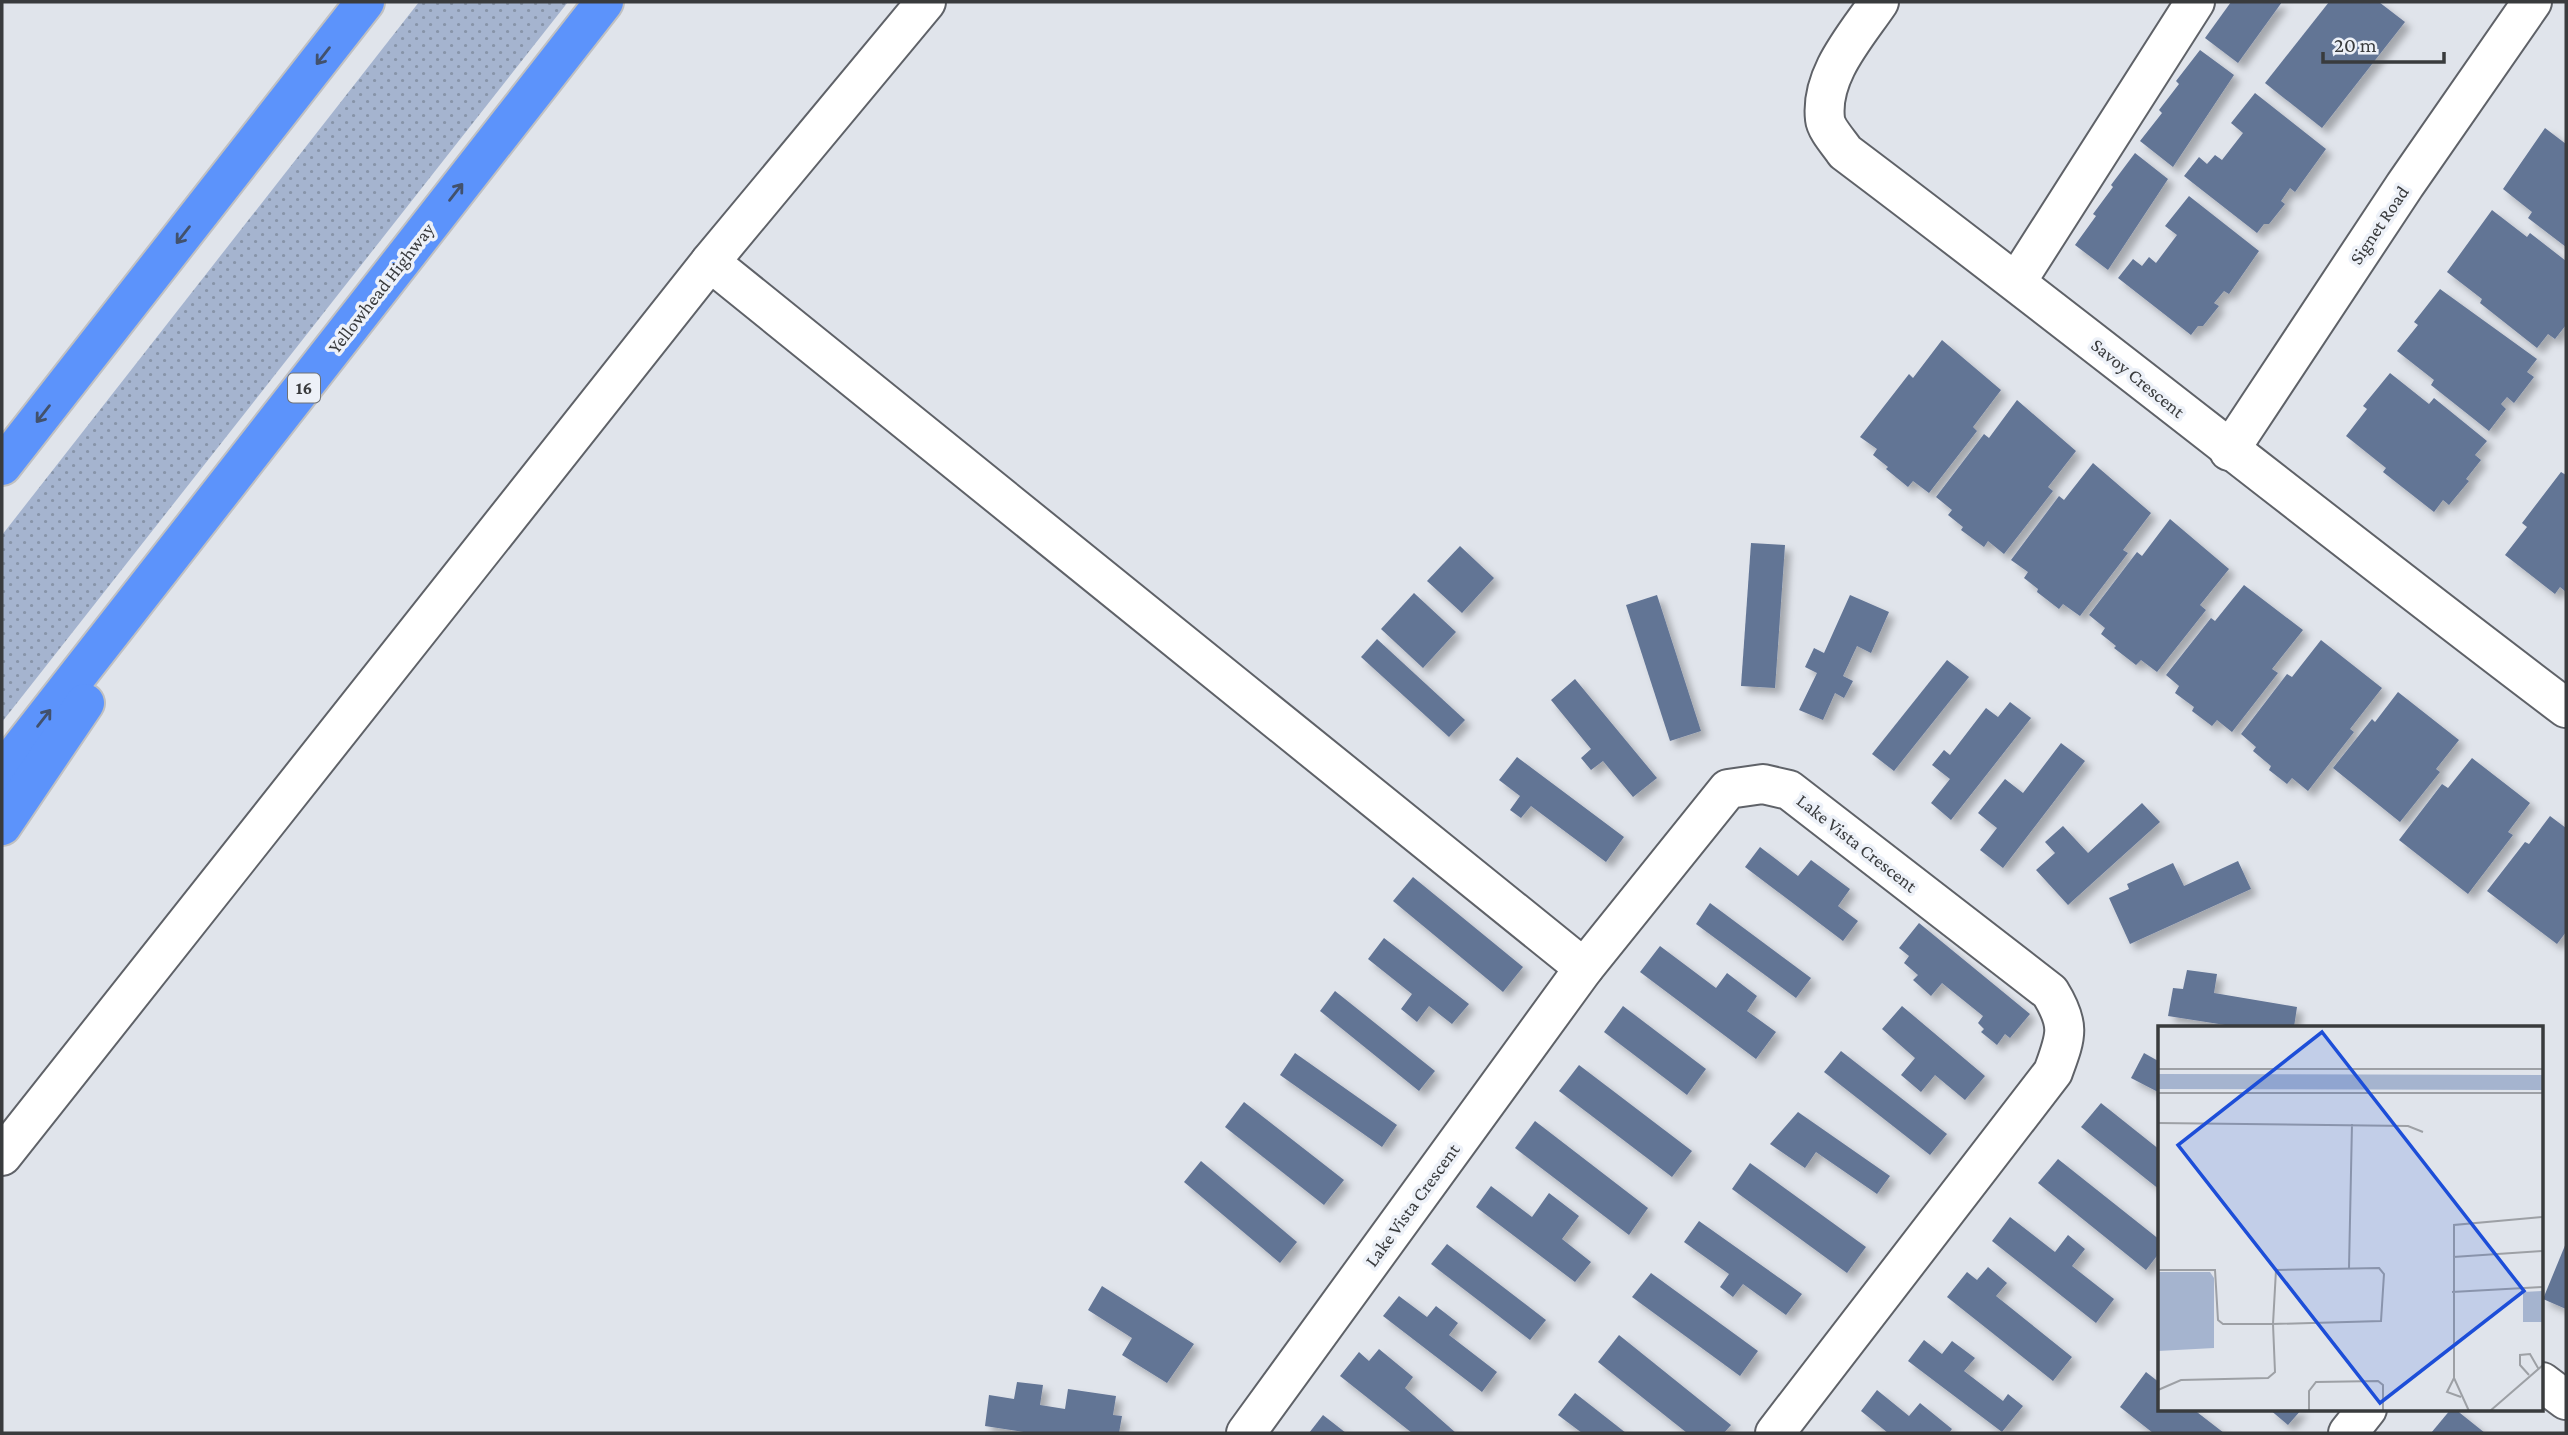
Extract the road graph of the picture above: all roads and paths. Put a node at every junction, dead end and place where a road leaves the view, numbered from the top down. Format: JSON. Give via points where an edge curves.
{"nodes":[{"id":1,"x":365,"y":2,"type":"edge"},
{"id":2,"x":604,"y":2,"type":"edge"},
{"id":3,"x":926,"y":2,"type":"edge"},
{"id":4,"x":1879,"y":2,"type":"edge"},
{"id":5,"x":2195,"y":2,"type":"edge"},
{"id":6,"x":2532,"y":2,"type":"edge"},
{"id":7,"x":710,"y":262,"type":"junction"},
{"id":8,"x":2017,"y":281,"type":"junction"},
{"id":9,"x":275,"y":425,"type":"junction"},
{"id":10,"x":2230,"y":451,"type":"junction"},
{"id":11,"x":2,"y":466,"type":"edge"},
{"id":12,"x":2566,"y":708,"type":"edge"},
{"id":13,"x":2,"y":772,"type":"edge"},
{"id":14,"x":2,"y":826,"type":"edge"},
{"id":15,"x":1584,"y":968,"type":"junction"},
{"id":16,"x":2,"y":1157,"type":"edge"},
{"id":17,"x":2544,"y":1384,"type":"edge"},
{"id":18,"x":2566,"y":1400,"type":"edge"},
{"id":19,"x":2366,"y":1410,"type":"edge"},
{"id":20,"x":1246,"y":1433,"type":"edge"},
{"id":21,"x":1775,"y":1433,"type":"edge"},
{"id":22,"x":2348,"y":1433,"type":"edge"}],
"edges":[{"from":1,"to":11,"type":"highway","one_way":true},
{"from":9,"to":2,"type":"highway","name":"Yellowhead Highway","number":"16","one_way":true},
{"from":3,"to":7,"type":"street"},
{"from":4,"to":8,"type":"street","name":"Savoy Crescent","via":[[1836,66],[1826,90],[1825,122],[1845,152]]},
{"from":5,"to":8,"type":"street"},
{"from":6,"to":10,"type":"street","name":"Signet Road"},
{"from":7,"to":15,"type":"street"},
{"from":7,"to":16,"type":"street"},
{"from":8,"to":10,"type":"street","name":"Savoy Crescent"},
{"from":13,"to":9,"type":"highway","name":"Yellowhead Highway","number":"16","one_way":true},
{"from":9,"to":14,"type":"highway"},
{"from":10,"to":12,"type":"street","name":"Savoy Crescent"},
{"from":15,"to":20,"type":"street","name":"Lake Vista Crescent"},
{"from":15,"to":21,"type":"street","name":"Lake Vista Crescent","via":[[1728,789],[1763,784],[1789,790],[2050,992],[2061,1010],[2067,1032],[2053,1072]]},
{"from":17,"to":18,"type":"street"},
{"from":19,"to":22,"type":"street"}]}
